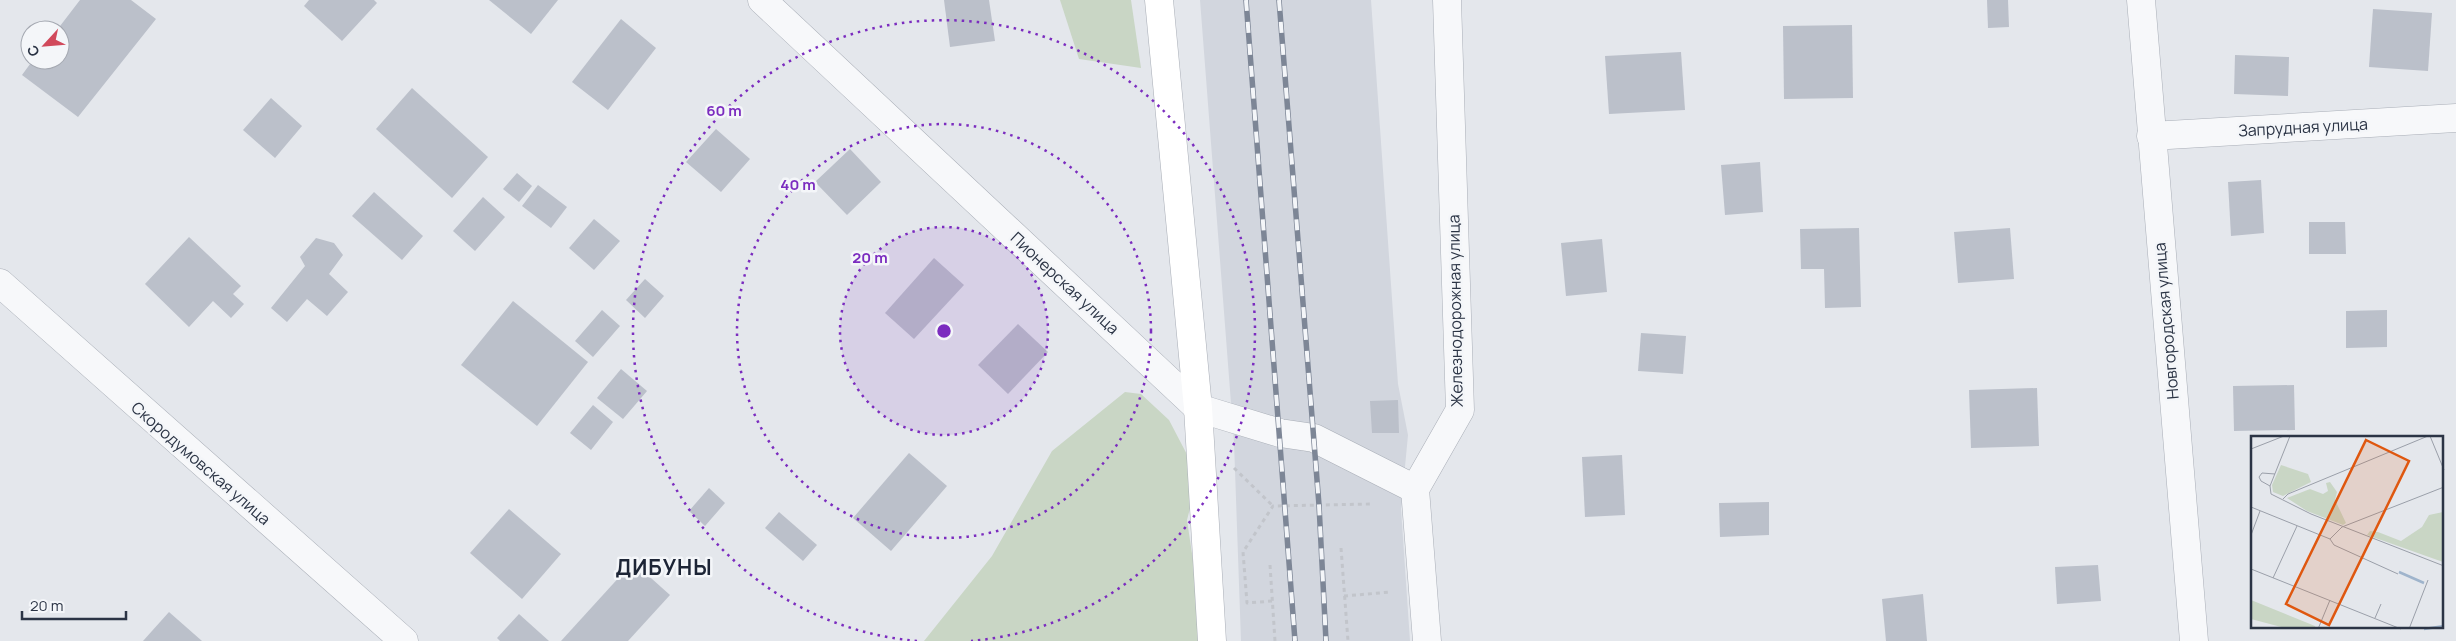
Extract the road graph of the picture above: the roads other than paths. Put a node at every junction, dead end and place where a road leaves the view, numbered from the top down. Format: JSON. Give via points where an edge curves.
{"nodes":[{"id":1,"x":762,"y":0,"type":"edge"},
{"id":2,"x":1159,"y":0,"type":"edge"},
{"id":3,"x":1447,"y":0,"type":"edge"},
{"id":4,"x":2141,"y":0,"type":"edge"},
{"id":5,"x":2456,"y":118,"type":"edge"},
{"id":6,"x":2150,"y":136,"type":"junction"},
{"id":7,"x":0,"y":283,"type":"edge"},
{"id":8,"x":1198,"y":408,"type":"junction"},
{"id":9,"x":1415,"y":489,"type":"junction"},
{"id":10,"x":404,"y":641,"type":"edge"},
{"id":11,"x":1212,"y":641,"type":"edge"},
{"id":12,"x":1428,"y":641,"type":"edge"},
{"id":13,"x":2194,"y":641,"type":"edge"}],
"edges":[{"from":1,"to":8,"type":"street","name":"Пионерская улица"},
{"from":2,"to":8,"type":"street"},
{"from":3,"to":9,"type":"street","name":"Железнодорожная улица","via":[[1460,410]]},
{"from":4,"to":6,"type":"street","name":"Новгородская улица"},
{"from":5,"to":6,"type":"street","name":"Запрудная улица"},
{"from":6,"to":13,"type":"street","name":"Новгородская улица"},
{"from":7,"to":10,"type":"street","name":"Скородумовская улица"},
{"from":8,"to":9,"type":"street","name":"Пионерская улица","via":[[1280,433],[1314,438]]},
{"from":8,"to":11,"type":"street"},
{"from":9,"to":12,"type":"street"}]}
